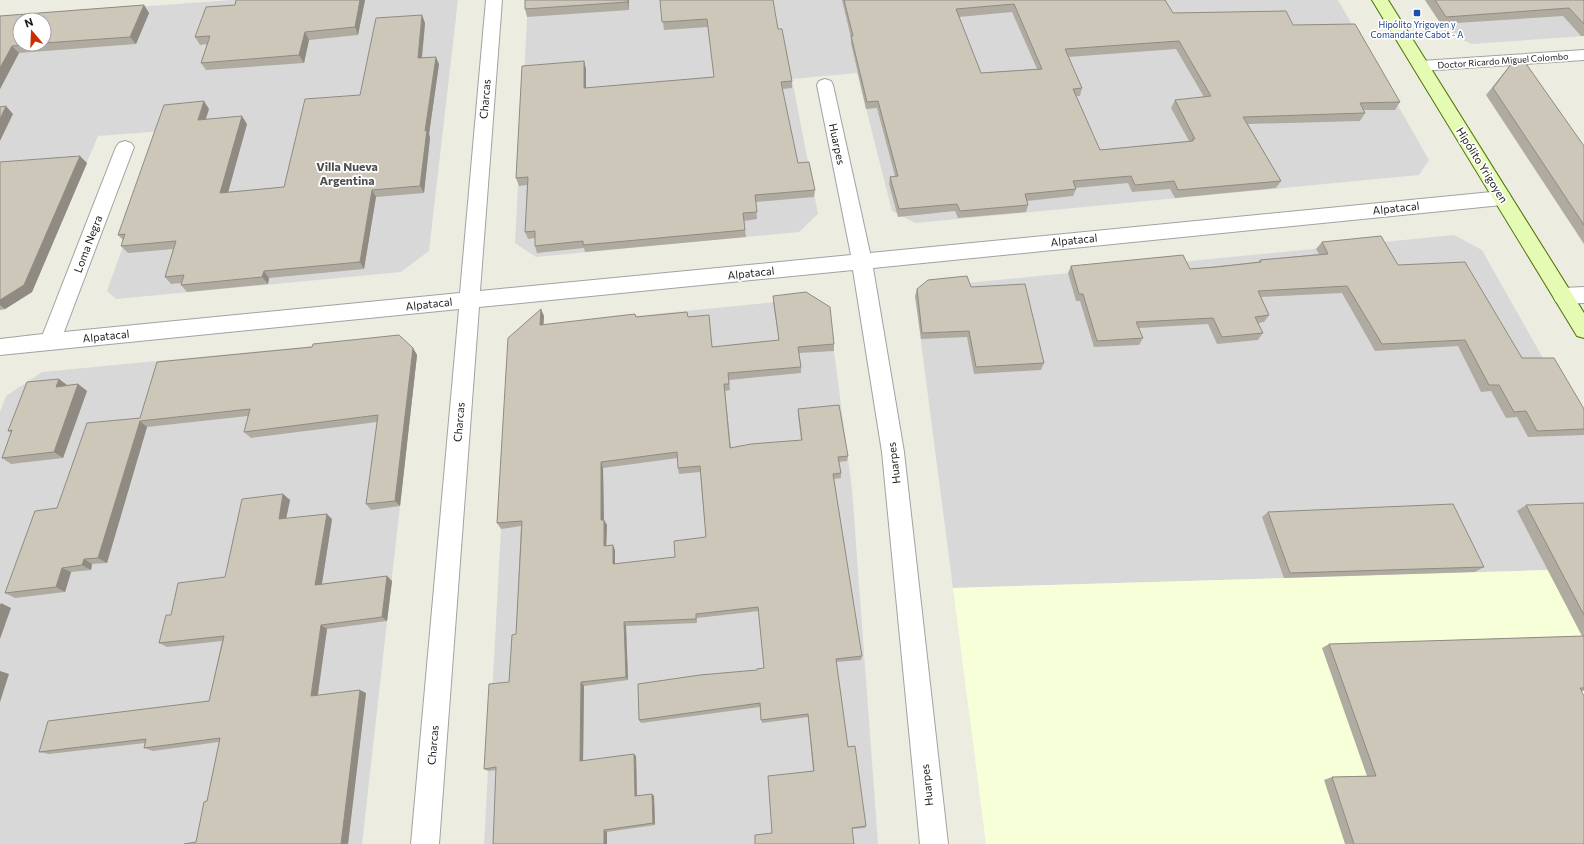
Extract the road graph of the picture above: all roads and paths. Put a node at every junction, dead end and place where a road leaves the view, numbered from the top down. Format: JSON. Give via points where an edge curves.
{"nodes":[{"id":1,"x":494,"y":0,"type":"edge"},
{"id":2,"x":1380,"y":0,"type":"edge"},
{"id":3,"x":1584,"y":55,"type":"edge"},
{"id":4,"x":1421,"y":66,"type":"junction"},
{"id":5,"x":825,"y":86,"type":"dead end"},
{"id":6,"x":125,"y":147,"type":"dead end"},
{"id":7,"x":1502,"y":198,"type":"junction"},
{"id":8,"x":862,"y":262,"type":"junction"},
{"id":9,"x":1584,"y":295,"type":"edge"},
{"id":10,"x":1563,"y":296,"type":"junction"},
{"id":11,"x":469,"y":300,"type":"junction"},
{"id":12,"x":1584,"y":330,"type":"edge"},
{"id":13,"x":50,"y":342,"type":"junction"},
{"id":14,"x":0,"y":347,"type":"edge"},
{"id":15,"x":425,"y":844,"type":"edge"},
{"id":16,"x":934,"y":844,"type":"edge"}],
"edges":[{"from":1,"to":11,"type":"street","name":"Charcas"},
{"from":2,"to":4,"type":"main road","name":"Hipólito Yrigoyen"},
{"from":3,"to":4,"type":"street","name":"Doctor Ricardo Miguel Colombo"},
{"from":4,"to":7,"type":"main road","name":"Hipólito Yrigoyen"},
{"from":5,"to":8,"type":"street","name":"Huarpes"},
{"from":6,"to":13,"type":"street","name":"Loma Negra"},
{"from":7,"to":8,"type":"street","name":"Alpatacal"},
{"from":7,"to":10,"type":"main road","name":"Hipólito Yrigoyen"},
{"from":8,"to":11,"type":"street","name":"Alpatacal"},
{"from":8,"to":16,"type":"street","name":"Huarpes","via":[[893,452]]},
{"from":9,"to":10,"type":"street"},
{"from":10,"to":12,"type":"main road","name":"Hipólito Yrigoyen"},
{"from":11,"to":13,"type":"street","name":"Alpatacal"},
{"from":11,"to":15,"type":"street","name":"Charcas"},
{"from":13,"to":14,"type":"street","name":"Alpatacal"}]}
